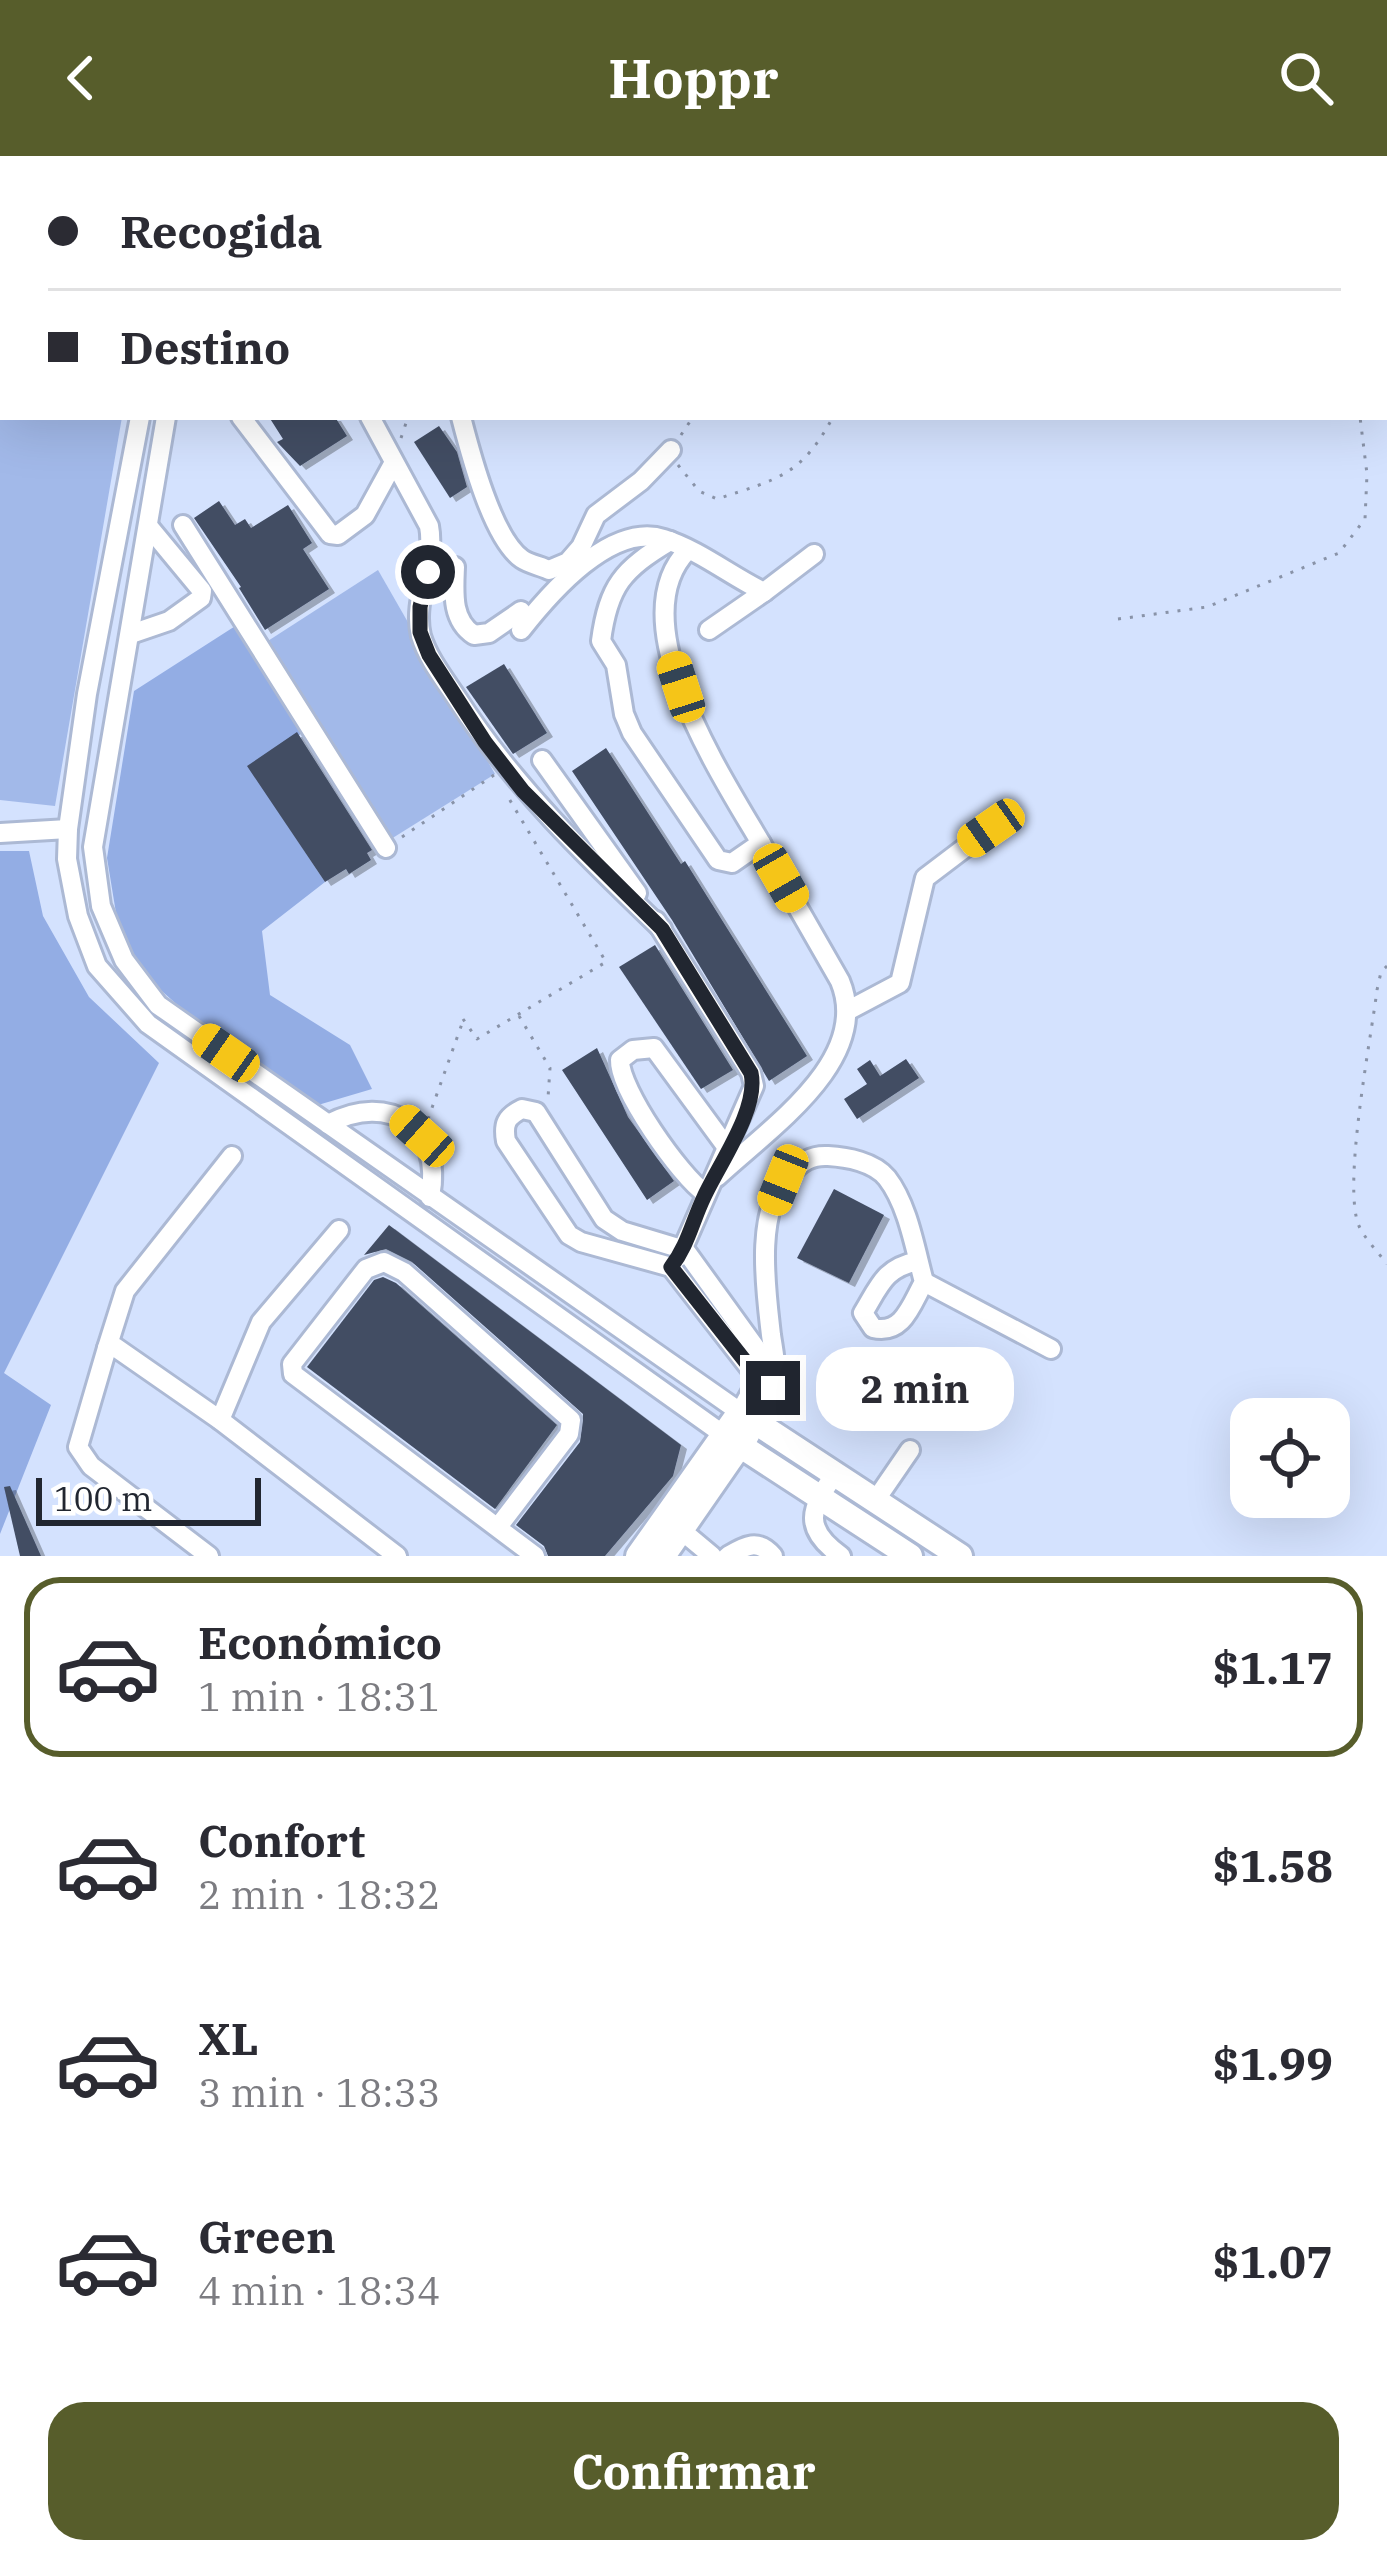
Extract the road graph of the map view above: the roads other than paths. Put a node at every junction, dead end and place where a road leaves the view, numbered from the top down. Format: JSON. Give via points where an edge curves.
{"nodes":[{"id":1,"x":139,"y":420,"type":"edge"},
{"id":2,"x":165,"y":420,"type":"edge"},
{"id":3,"x":243,"y":420,"type":"edge"},
{"id":4,"x":371,"y":420,"type":"edge"},
{"id":5,"x":461,"y":420,"type":"edge"},
{"id":6,"x":671,"y":450,"type":"road end"},
{"id":7,"x":393,"y":464,"type":"junction"},
{"id":8,"x":125,"y":503,"type":"junction"},
{"id":9,"x":151,"y":505,"type":"junction"},
{"id":10,"x":183,"y":525,"type":"dead end"},
{"id":11,"x":148,"y":527,"type":"junction"},
{"id":12,"x":679,"y":545,"type":"junction"},
{"id":13,"x":814,"y":554,"type":"dead end"},
{"id":14,"x":455,"y":567,"type":"dead end"},
{"id":15,"x":764,"y":592,"type":"junction"},
{"id":16,"x":709,"y":630,"type":"dead end"},
{"id":17,"x":131,"y":634,"type":"junction"},
{"id":18,"x":87,"y":694,"type":"junction"},
{"id":19,"x":117,"y":701,"type":"junction"},
{"id":20,"x":542,"y":760,"type":"dead end"},
{"id":21,"x":991,"y":828,"type":"dead end"},
{"id":22,"x":68,"y":830,"type":"junction"},
{"id":23,"x":0,"y":833,"type":"edge"},
{"id":24,"x":761,"y":843,"type":"junction"},
{"id":25,"x":386,"y":848,"type":"road end"},
{"id":26,"x":94,"y":857,"type":"junction"},
{"id":27,"x":68,"y":859,"type":"junction"},
{"id":28,"x":662,"y":929,"type":"junction"},
{"id":29,"x":849,"y":1010,"type":"junction"},
{"id":30,"x":328,"y":1124,"type":"junction"},
{"id":31,"x":728,"y":1149,"type":"junction"},
{"id":32,"x":232,"y":1156,"type":"dead end"},
{"id":33,"x":711,"y":1185,"type":"junction"},
{"id":34,"x":430,"y":1197,"type":"junction"},
{"id":35,"x":339,"y":1230,"type":"dead end"},
{"id":36,"x":685,"y":1250,"type":"junction"},
{"id":37,"x":919,"y":1261,"type":"junction"},
{"id":38,"x":671,"y":1267,"type":"junction"},
{"id":39,"x":924,"y":1282,"type":"junction"},
{"id":40,"x":107,"y":1348,"type":"junction"},
{"id":41,"x":1051,"y":1349,"type":"dead end"},
{"id":42,"x":770,"y":1372,"type":"junction"},
{"id":43,"x":748,"y":1417,"type":"junction"},
{"id":44,"x":220,"y":1420,"type":"junction"},
{"id":45,"x":732,"y":1441,"type":"junction"},
{"id":46,"x":910,"y":1450,"type":"dead end"},
{"id":47,"x":835,"y":1474,"type":"junction"},
{"id":48,"x":818,"y":1498,"type":"junction"},
{"id":49,"x":875,"y":1501,"type":"junction"},
{"id":50,"x":498,"y":1528,"type":"junction"},
{"id":51,"x":681,"y":1530,"type":"junction"},
{"id":52,"x":208,"y":1556,"type":"edge"},
{"id":53,"x":397,"y":1556,"type":"edge"},
{"id":54,"x":535,"y":1556,"type":"edge"},
{"id":55,"x":638,"y":1556,"type":"edge"},
{"id":56,"x":663,"y":1556,"type":"edge"},
{"id":57,"x":712,"y":1556,"type":"edge"},
{"id":58,"x":728,"y":1556,"type":"edge"},
{"id":59,"x":773,"y":1556,"type":"edge"},
{"id":60,"x":841,"y":1556,"type":"edge"},
{"id":61,"x":910,"y":1556,"type":"edge"},
{"id":62,"x":960,"y":1556,"type":"edge"}],
"edges":[{"from":1,"to":8,"type":"street"},
{"from":2,"to":9,"type":"street"},
{"from":3,"to":7,"type":"street","via":[[330,534],[365,515]]},
{"from":4,"to":7,"type":"street"},
{"from":5,"to":6,"type":"street","via":[[508,543],[522,559],[549,569],[568,562],[596,515]]},
{"from":7,"to":28,"type":"street","via":[[433,544],[420,607],[429,655],[523,791]]},
{"from":8,"to":9,"type":"street"},
{"from":8,"to":18,"type":"street"},
{"from":9,"to":11,"type":"street"},
{"from":10,"to":25,"type":"street"},
{"from":11,"to":17,"type":"street"},
{"from":11,"to":17,"type":"street","via":[[192,575],[201,598],[169,622]]},
{"from":12,"to":14,"type":"street","via":[[622,541],[521,620],[474,635],[456,611]]},
{"from":12,"to":15,"type":"street"},
{"from":12,"to":24,"type":"street","via":[[668,647],[694,727]]},
{"from":12,"to":24,"type":"street","via":[[630,567],[607,602],[601,641],[618,671],[632,733],[718,860],[731,862]]},
{"from":13,"to":15,"type":"street"},
{"from":15,"to":16,"type":"street"},
{"from":17,"to":19,"type":"street"},
{"from":18,"to":19,"type":"street"},
{"from":18,"to":22,"type":"street"},
{"from":19,"to":26,"type":"street"},
{"from":20,"to":28,"type":"street"},
{"from":21,"to":29,"type":"street","via":[[925,878],[901,983]]},
{"from":22,"to":23,"type":"street"},
{"from":22,"to":27,"type":"street"},
{"from":24,"to":29,"type":"street"},
{"from":26,"to":27,"type":"street"},
{"from":26,"to":30,"type":"street","via":[[101,906],[124,960],[158,1005]]},
{"from":27,"to":45,"type":"street","via":[[97,966],[148,1024]]},
{"from":28,"to":31,"type":"street","via":[[751,1073],[750,1102]]},
{"from":29,"to":33,"type":"street","via":[[828,1071]]},
{"from":30,"to":34,"type":"street"},
{"from":30,"to":34,"type":"street","via":[[377,1109],[402,1118],[432,1155]]},
{"from":31,"to":33,"type":"street"},
{"from":31,"to":33,"type":"street","via":[[654,1048],[620,1060],[624,1082],[693,1185]]},
{"from":32,"to":40,"type":"street","via":[[124,1292]]},
{"from":33,"to":36,"type":"street"},
{"from":34,"to":43,"type":"street"},
{"from":35,"to":44,"type":"street","via":[[261,1322]]},
{"from":36,"to":38,"type":"street"},
{"from":36,"to":38,"type":"street","via":[[612,1227],[536,1112],[509,1115],[506,1141],[568,1234]]},
{"from":36,"to":42,"type":"street"},
{"from":37,"to":39,"type":"street"},
{"from":37,"to":39,"type":"street","via":[[896,1265],[865,1319],[873,1328],[897,1327]]},
{"from":37,"to":42,"type":"street","via":[[885,1174],[848,1157],[801,1162],[783,1180],[766,1243]]},
{"from":38,"to":42,"type":"street"},
{"from":39,"to":41,"type":"street"},
{"from":40,"to":44,"type":"street"},
{"from":40,"to":52,"type":"street","via":[[78,1447],[91,1466]]},
{"from":42,"to":43,"type":"street"},
{"from":43,"to":45,"type":"main road"},
{"from":43,"to":47,"type":"main road"},
{"from":44,"to":53,"type":"street"},
{"from":45,"to":48,"type":"main road"},
{"from":45,"to":51,"type":"main road"},
{"from":45,"to":55,"type":"main road"},
{"from":46,"to":49,"type":"street"},
{"from":47,"to":48,"type":"street"},
{"from":47,"to":49,"type":"main road"},
{"from":48,"to":60,"type":"street","via":[[816,1535]]},
{"from":48,"to":61,"type":"main road"},
{"from":49,"to":62,"type":"main road"},
{"from":50,"to":50,"type":"street","via":[[292,1374],[366,1269],[384,1262],[404,1272],[571,1420],[569,1434]]},
{"from":50,"to":54,"type":"street"},
{"from":51,"to":56,"type":"main road"},
{"from":51,"to":57,"type":"street"},
{"from":58,"to":59,"type":"street","via":[[758,1544]]}]}
